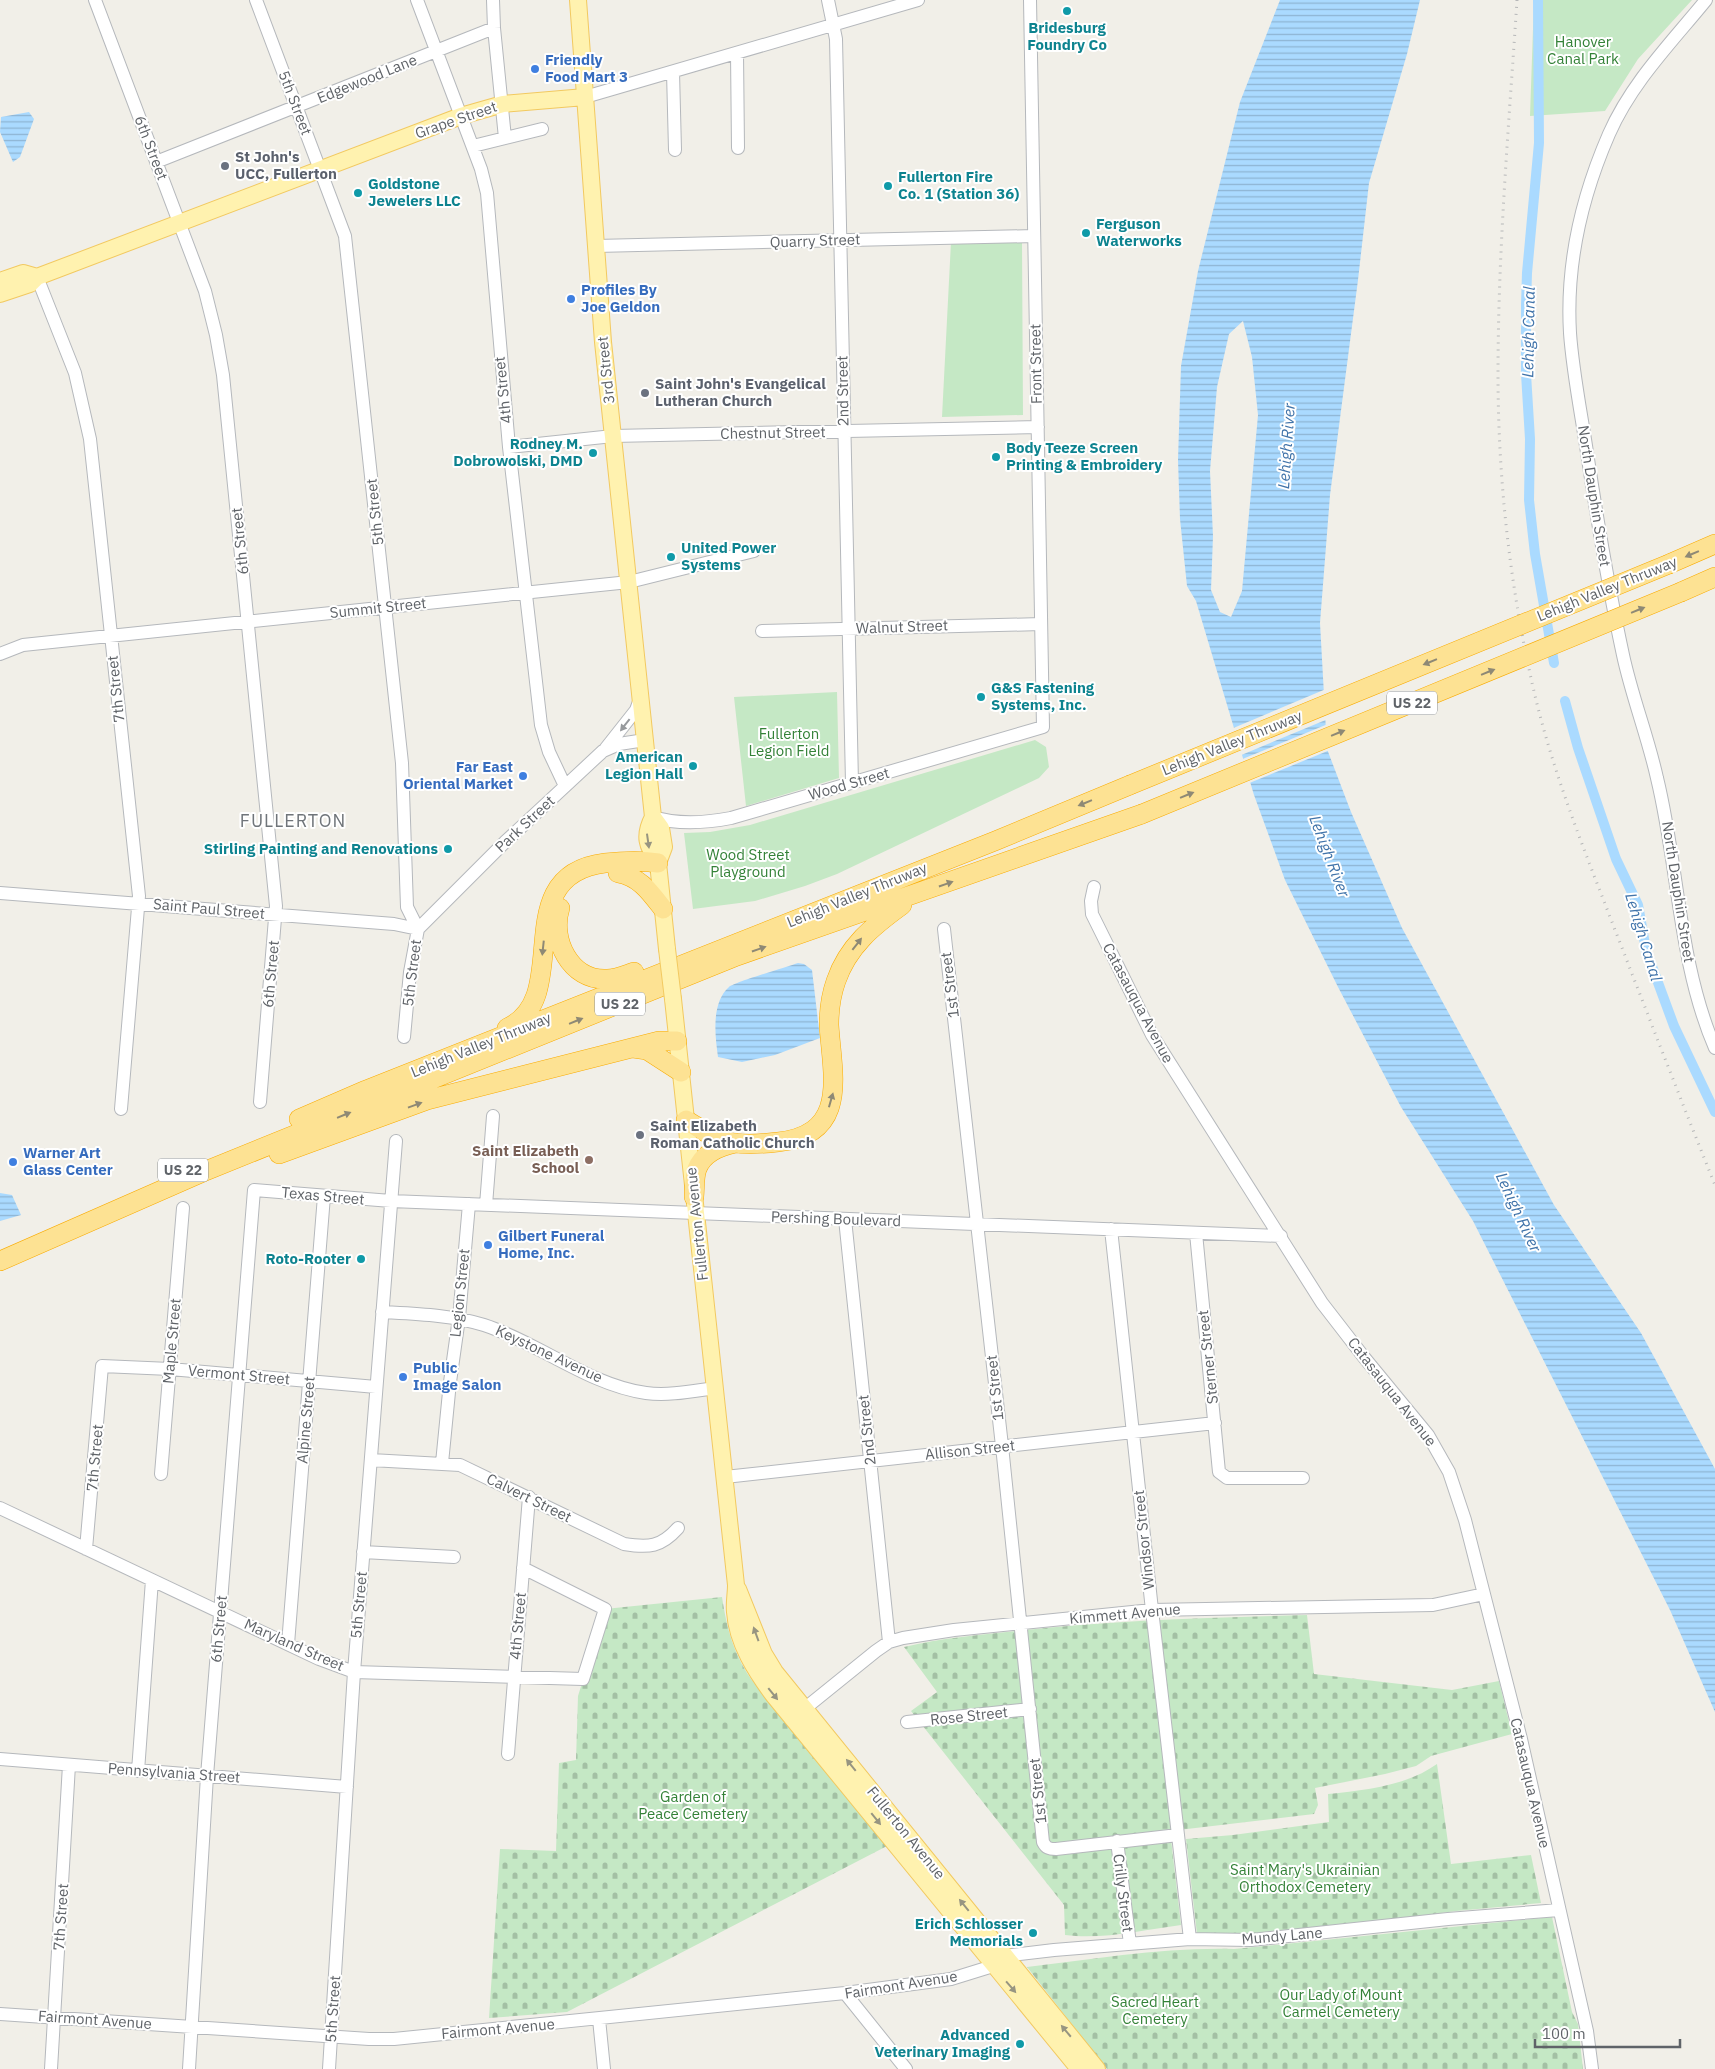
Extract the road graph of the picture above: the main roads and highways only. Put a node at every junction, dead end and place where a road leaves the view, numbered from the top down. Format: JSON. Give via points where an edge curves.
{"nodes":[{"id":1,"x":578,"y":0,"type":"edge"},
{"id":2,"x":585,"y":96,"type":"junction"},
{"id":3,"x":37,"y":277,"type":"junction"},
{"id":4,"x":0,"y":281,"type":"edge"},
{"id":5,"x":0,"y":294,"type":"edge"},
{"id":6,"x":1715,"y":544,"type":"edge"},
{"id":7,"x":1715,"y":577,"type":"edge"},
{"id":8,"x":645,"y":740,"type":"joint"},
{"id":9,"x":658,"y":863,"type":"junction"},
{"id":10,"x":618,"y":873,"type":"junction"},
{"id":11,"x":919,"y":893,"type":"junction"},
{"id":12,"x":663,"y":909,"type":"junction"},
{"id":13,"x":743,"y":940,"type":"junction"},
{"id":14,"x":677,"y":1041,"type":"junction"},
{"id":15,"x":633,"y":1048,"type":"junction"},
{"id":16,"x":680,"y":1072,"type":"junction"},
{"id":17,"x":366,"y":1090,"type":"junction"},
{"id":18,"x":686,"y":1120,"type":"junction"},
{"id":19,"x":738,"y":1143,"type":"junction"},
{"id":20,"x":695,"y":1205,"type":"junction"},
{"id":21,"x":106,"y":1215,"type":"junction"},
{"id":22,"x":0,"y":1249,"type":"edge"},
{"id":23,"x":0,"y":1261,"type":"edge"},
{"id":24,"x":999,"y":1961,"type":"junction"},
{"id":25,"x":1079,"y":2069,"type":"edge"},
{"id":26,"x":1097,"y":2069,"type":"edge"}],
"edges":[{"from":1,"to":2,"type":"main road","name":"3rd Street"},
{"from":2,"to":3,"type":"main road","name":"Grape Street","via":[[502,104],[461,116]]},
{"from":2,"to":8,"type":"main road","name":"3rd Street","via":[[613,436]]},
{"from":3,"to":4,"type":"main road","name":"Grape Street","via":[[23,273]]},
{"from":3,"to":5,"type":"main road","name":"Grape Street","via":[[30,284]]},
{"from":6,"to":13,"type":"highway","name":"Lehigh Valley Thruway","number":"US 22","one_way":true,"bridge":true,"via":[[995,841]]},
{"from":11,"to":7,"type":"highway","name":"Lehigh Valley Thruway","number":"US 22","one_way":true,"bridge":true,"via":[[1142,814]]},
{"from":8,"to":9,"type":"main road","name":"Fullerton Avenue","via":[[653,817],[646,830],[649,848]]},
{"from":9,"to":10,"type":"highway","via":[[641,870]]},
{"from":9,"to":12,"type":"main road","name":"Fullerton Avenue"},
{"from":9,"to":17,"type":"highway","one_way":true,"via":[[638,859],[599,864],[583,868],[568,878],[555,892],[548,908],[538,991],[523,1016],[511,1026]]},
{"from":10,"to":12,"type":"highway","via":[[640,882]]},
{"from":10,"to":13,"type":"highway","via":[[581,882],[565,898],[559,911],[557,924],[562,949],[569,962],[586,975],[608,979]]},
{"from":19,"to":11,"type":"highway","one_way":true,"via":[[790,1140],[812,1129],[824,1117],[834,1093],[829,1024],[832,996],[840,970],[864,936]]},
{"from":21,"to":11,"type":"highway","name":"Lehigh Valley Thruway","number":"US 22","one_way":true,"via":[[203,1172],[737,956]]},
{"from":12,"to":14,"type":"main road","name":"Fullerton Avenue","bridge":true},
{"from":13,"to":17,"type":"highway","name":"Lehigh Valley Thruway","number":"US 22"},
{"from":14,"to":15,"type":"highway","via":[[659,1041]]},
{"from":14,"to":16,"type":"main road","name":"Fullerton Avenue"},
{"from":15,"to":16,"type":"highway","via":[[647,1050]]},
{"from":21,"to":15,"type":"highway","one_way":true,"via":[[427,1100]]},
{"from":16,"to":18,"type":"main road","name":"Fullerton Avenue"},
{"from":17,"to":22,"type":"highway","name":"Lehigh Valley Thruway","number":"US 22"},
{"from":18,"to":19,"type":"highway","via":[[722,1140]]},
{"from":18,"to":20,"type":"main road","name":"Fullerton Avenue"},
{"from":19,"to":20,"type":"highway","via":[[717,1148],[701,1162],[697,1168]]},
{"from":20,"to":24,"type":"main road","name":"Fullerton Avenue","via":[[736,1585],[764,1654],[799,1714]]},
{"from":21,"to":23,"type":"highway","name":"Lehigh Valley Thruway","number":"US 22"},
{"from":24,"to":25,"type":"main road","name":"Fullerton Avenue","one_way":true},
{"from":26,"to":24,"type":"main road","name":"Fullerton Avenue","one_way":true}]}
